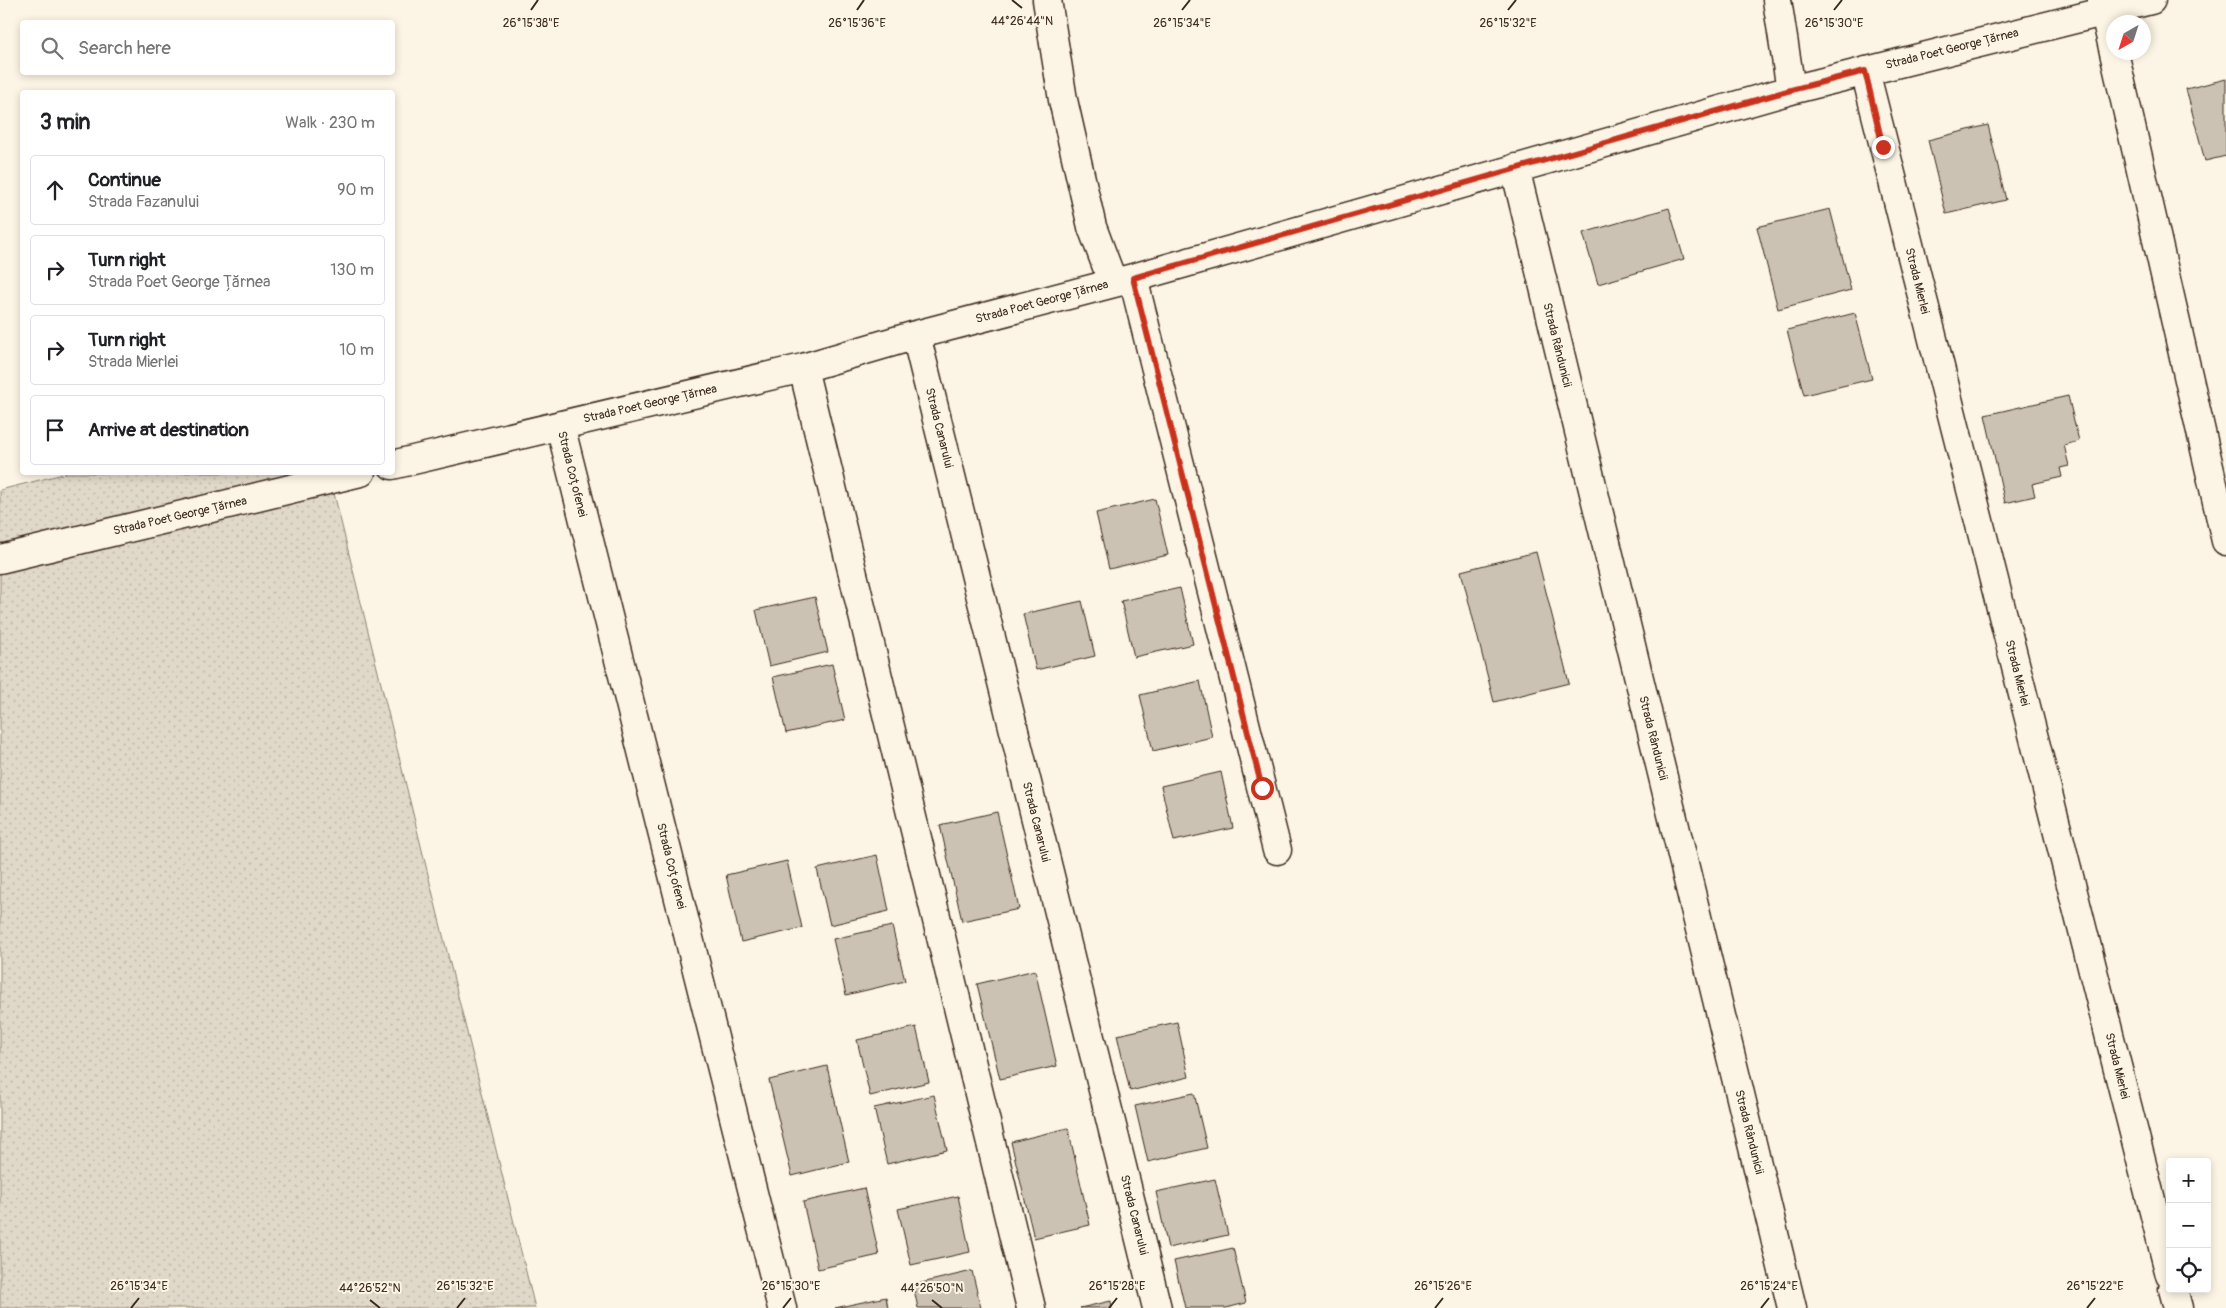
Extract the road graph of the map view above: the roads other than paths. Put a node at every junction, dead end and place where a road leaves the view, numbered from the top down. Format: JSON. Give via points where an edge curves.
{"nodes":[{"id":1,"x":1047,"y":0,"type":"edge"},
{"id":2,"x":1777,"y":0,"type":"edge"},
{"id":3,"x":2151,"y":0,"type":"edge"},
{"id":4,"x":2103,"y":6,"type":"edge"},
{"id":5,"x":1865,"y":71,"type":"junction"},
{"id":6,"x":1791,"y":90,"type":"junction"},
{"id":7,"x":1515,"y":168,"type":"junction"},
{"id":8,"x":1123,"y":280,"type":"junction"},
{"id":9,"x":916,"y":335,"type":"junction"},
{"id":10,"x":802,"y":368,"type":"junction"},
{"id":11,"x":560,"y":425,"type":"junction"},
{"id":12,"x":395,"y":464,"type":"edge"},
{"id":13,"x":349,"y":475,"type":"edge"},
{"id":14,"x":2226,"y":541,"type":"edge"},
{"id":15,"x":0,"y":559,"type":"edge"},
{"id":16,"x":1277,"y":850,"type":"dead end"},
{"id":17,"x":2166,"y":1259,"type":"edge"},
{"id":18,"x":2174,"y":1293,"type":"edge"},
{"id":19,"x":782,"y":1308,"type":"edge"},
{"id":20,"x":1031,"y":1308,"type":"edge"},
{"id":21,"x":1157,"y":1308,"type":"edge"},
{"id":22,"x":1792,"y":1308,"type":"edge"},
{"id":23,"x":2178,"y":1308,"type":"edge"}],
"edges":[{"from":1,"to":8,"type":"street","via":[[1064,100],[1092,227]]},
{"from":2,"to":6,"type":"street"},
{"from":3,"to":4,"type":"street","name":"Strada Poet George Țărnea"},
{"from":4,"to":5,"type":"street","name":"Strada Poet George Țărnea"},
{"from":4,"to":14,"type":"street"},
{"from":5,"to":6,"type":"street","name":"Strada Poet George Țărnea"},
{"from":5,"to":17,"type":"street","name":"Strada Mierlei"},
{"from":6,"to":7,"type":"street","name":"Strada Poet George Țărnea"},
{"from":7,"to":8,"type":"street","name":"Strada Poet George Țărnea"},
{"from":7,"to":22,"type":"street","name":"Strada Rândunicii"},
{"from":8,"to":9,"type":"street","name":"Strada Poet George Țărnea"},
{"from":8,"to":16,"type":"street"},
{"from":9,"to":10,"type":"street","name":"Strada Poet George Țărnea"},
{"from":9,"to":21,"type":"street","name":"Strada Canarului"},
{"from":10,"to":11,"type":"street","name":"Strada Poet George Țărnea"},
{"from":10,"to":20,"type":"street"},
{"from":11,"to":12,"type":"street","name":"Strada Poet George Țărnea"},
{"from":11,"to":19,"type":"street","name":"Strada Coțofenei"},
{"from":13,"to":15,"type":"street","name":"Strada Poet George Țărnea"},
{"from":18,"to":23,"type":"street"}]}
